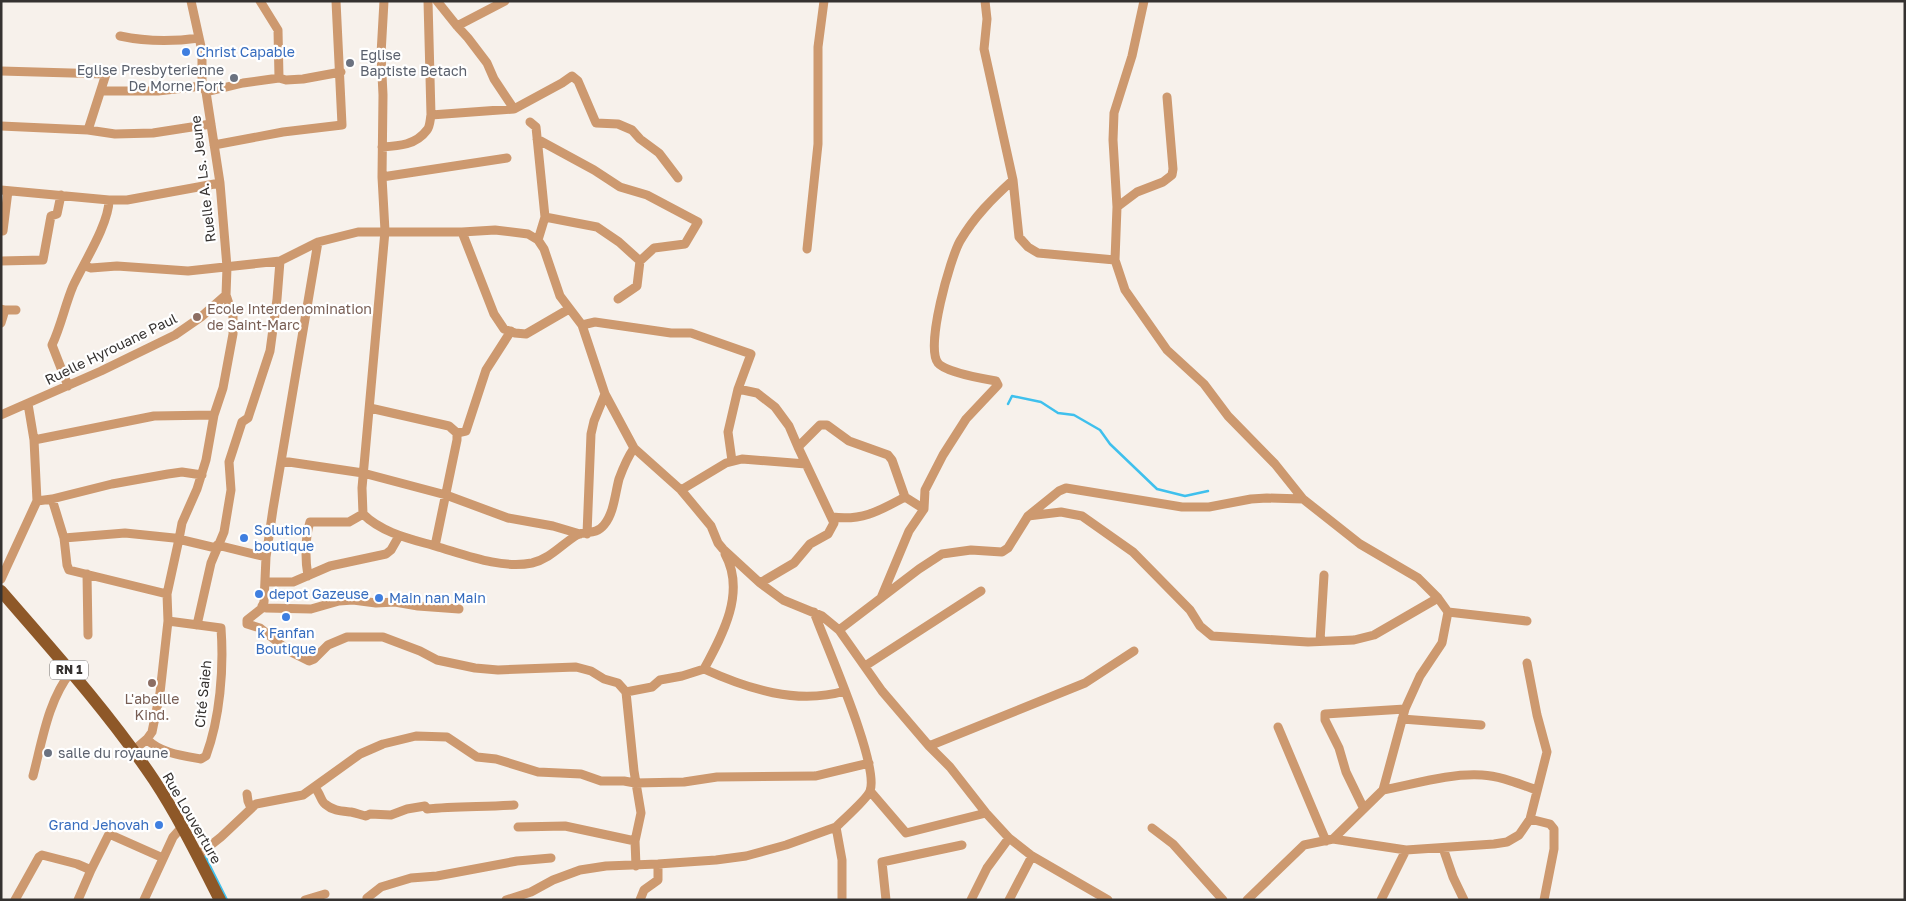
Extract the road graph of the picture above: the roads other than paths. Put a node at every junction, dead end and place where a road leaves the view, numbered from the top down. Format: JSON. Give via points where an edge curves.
{"nodes":[{"id":1,"x":191,"y":1,"type":"edge"},
{"id":2,"x":260,"y":1,"type":"edge"},
{"id":3,"x":336,"y":1,"type":"edge"},
{"id":4,"x":384,"y":1,"type":"edge"},
{"id":5,"x":428,"y":1,"type":"edge"},
{"id":6,"x":437,"y":1,"type":"edge"},
{"id":7,"x":505,"y":1,"type":"edge"},
{"id":8,"x":824,"y":1,"type":"edge"},
{"id":9,"x":985,"y":1,"type":"edge"},
{"id":10,"x":1144,"y":1,"type":"edge"},
{"id":11,"x":456,"y":26,"type":"junction"},
{"id":12,"x":120,"y":36,"type":"dead end"},
{"id":13,"x":199,"y":38,"type":"junction"},
{"id":14,"x":1,"y":71,"type":"edge"},
{"id":15,"x":341,"y":72,"type":"junction"},
{"id":16,"x":279,"y":78,"type":"junction"},
{"id":17,"x":204,"y":89,"type":"junction"},
{"id":18,"x":101,"y":91,"type":"junction"},
{"id":19,"x":1167,"y":96,"type":"dead end"},
{"id":20,"x":514,"y":109,"type":"junction"},
{"id":21,"x":431,"y":115,"type":"junction"},
{"id":22,"x":530,"y":122,"type":"dead end"},
{"id":23,"x":212,"y":124,"type":"junction"},
{"id":24,"x":1,"y":126,"type":"edge"},
{"id":25,"x":88,"y":130,"type":"junction"},
{"id":26,"x":537,"y":139,"type":"junction"},
{"id":27,"x":214,"y":144,"type":"junction"},
{"id":28,"x":382,"y":147,"type":"junction"},
{"id":29,"x":507,"y":158,"type":"dead end"},
{"id":30,"x":382,"y":177,"type":"junction"},
{"id":31,"x":678,"y":178,"type":"dead end"},
{"id":32,"x":1013,"y":180,"type":"junction"},
{"id":33,"x":220,"y":183,"type":"junction"},
{"id":34,"x":5,"y":190,"type":"edge"},
{"id":35,"x":61,"y":195,"type":"junction"},
{"id":36,"x":109,"y":200,"type":"junction"},
{"id":37,"x":1117,"y":207,"type":"junction"},
{"id":38,"x":545,"y":217,"type":"junction"},
{"id":39,"x":3,"y":231,"type":"dead end"},
{"id":40,"x":385,"y":231,"type":"junction"},
{"id":41,"x":462,"y":232,"type":"junction"},
{"id":42,"x":538,"y":240,"type":"junction"},
{"id":43,"x":318,"y":242,"type":"junction"},
{"id":44,"x":807,"y":249,"type":"dead end"},
{"id":45,"x":1115,"y":260,"type":"junction"},
{"id":46,"x":1,"y":261,"type":"edge"},
{"id":47,"x":280,"y":261,"type":"junction"},
{"id":48,"x":640,"y":261,"type":"junction"},
{"id":49,"x":85,"y":266,"type":"junction"},
{"id":50,"x":226,"y":267,"type":"junction"},
{"id":51,"x":226,"y":295,"type":"junction"},
{"id":52,"x":618,"y":300,"type":"dead end"},
{"id":53,"x":569,"y":309,"type":"junction"},
{"id":54,"x":3,"y":310,"type":"edge"},
{"id":55,"x":16,"y":310,"type":"dead end"},
{"id":56,"x":1,"y":323,"type":"edge"},
{"id":57,"x":582,"y":325,"type":"junction"},
{"id":58,"x":510,"y":331,"type":"junction"},
{"id":59,"x":68,"y":386,"type":"junction"},
{"id":60,"x":738,"y":389,"type":"junction"},
{"id":61,"x":605,"y":394,"type":"junction"},
{"id":62,"x":28,"y":404,"type":"junction"},
{"id":63,"x":370,"y":408,"type":"junction"},
{"id":64,"x":1,"y":415,"type":"edge"},
{"id":65,"x":214,"y":415,"type":"junction"},
{"id":66,"x":457,"y":433,"type":"junction"},
{"id":67,"x":34,"y":440,"type":"junction"},
{"id":68,"x":798,"y":447,"type":"junction"},
{"id":69,"x":634,"y":448,"type":"junction"},
{"id":70,"x":282,"y":461,"type":"junction"},
{"id":71,"x":732,"y":461,"type":"junction"},
{"id":72,"x":806,"y":464,"type":"junction"},
{"id":73,"x":363,"y":473,"type":"junction"},
{"id":74,"x":202,"y":474,"type":"junction"},
{"id":75,"x":681,"y":490,"type":"junction"},
{"id":76,"x":446,"y":495,"type":"junction"},
{"id":77,"x":905,"y":497,"type":"junction"},
{"id":78,"x":52,"y":499,"type":"junction"},
{"id":79,"x":1303,"y":499,"type":"junction"},
{"id":80,"x":37,"y":501,"type":"junction"},
{"id":81,"x":924,"y":509,"type":"junction"},
{"id":82,"x":363,"y":514,"type":"junction"},
{"id":83,"x":1028,"y":516,"type":"junction"},
{"id":84,"x":832,"y":517,"type":"junction"},
{"id":85,"x":583,"y":534,"type":"junction"},
{"id":86,"x":399,"y":536,"type":"junction"},
{"id":87,"x":64,"y":538,"type":"junction"},
{"id":88,"x":178,"y":539,"type":"junction"},
{"id":89,"x":217,"y":546,"type":"junction"},
{"id":90,"x":435,"y":546,"type":"junction"},
{"id":91,"x":723,"y":549,"type":"junction"},
{"id":92,"x":266,"y":557,"type":"junction"},
{"id":93,"x":87,"y":574,"type":"junction"},
{"id":94,"x":1324,"y":575,"type":"dead end"},
{"id":95,"x":308,"y":576,"type":"junction"},
{"id":96,"x":1,"y":579,"type":"edge"},
{"id":97,"x":266,"y":582,"type":"junction"},
{"id":98,"x":760,"y":582,"type":"junction"},
{"id":99,"x":981,"y":590,"type":"dead end"},
{"id":100,"x":1,"y":591,"type":"edge"},
{"id":101,"x":167,"y":594,"type":"junction"},
{"id":102,"x":881,"y":598,"type":"junction"},
{"id":103,"x":1438,"y":598,"type":"junction"},
{"id":104,"x":262,"y":606,"type":"junction"},
{"id":105,"x":459,"y":609,"type":"dead end"},
{"id":106,"x":814,"y":612,"type":"junction"},
{"id":107,"x":1448,"y":612,"type":"junction"},
{"id":108,"x":168,"y":621,"type":"junction"},
{"id":109,"x":1527,"y":621,"type":"dead end"},
{"id":110,"x":198,"y":625,"type":"junction"},
{"id":111,"x":839,"y":630,"type":"junction"},
{"id":112,"x":88,"y":635,"type":"dead end"},
{"id":113,"x":1320,"y":641,"type":"junction"},
{"id":114,"x":1134,"y":651,"type":"dead end"},
{"id":115,"x":1527,"y":663,"type":"dead end"},
{"id":116,"x":865,"y":666,"type":"junction"},
{"id":117,"x":704,"y":669,"type":"junction"},
{"id":118,"x":71,"y":672,"type":"junction"},
{"id":119,"x":845,"y":691,"type":"junction"},
{"id":120,"x":626,"y":692,"type":"junction"},
{"id":121,"x":1404,"y":709,"type":"junction"},
{"id":122,"x":1402,"y":719,"type":"junction"},
{"id":123,"x":1481,"y":725,"type":"dead end"},
{"id":124,"x":1278,"y":727,"type":"dead end"},
{"id":125,"x":147,"y":740,"type":"junction"},
{"id":126,"x":929,"y":746,"type":"junction"},
{"id":127,"x":133,"y":751,"type":"junction"},
{"id":128,"x":869,"y":763,"type":"junction"},
{"id":129,"x":33,"y":776,"type":"dead end"},
{"id":130,"x":635,"y":783,"type":"junction"},
{"id":131,"x":315,"y":788,"type":"junction"},
{"id":132,"x":1383,"y":790,"type":"junction"},
{"id":133,"x":1537,"y":790,"type":"junction"},
{"id":134,"x":870,"y":791,"type":"junction"},
{"id":135,"x":247,"y":794,"type":"dead end"},
{"id":136,"x":514,"y":805,"type":"dead end"},
{"id":137,"x":1363,"y":807,"type":"junction"},
{"id":138,"x":251,"y":808,"type":"junction"},
{"id":139,"x":986,"y":812,"type":"junction"},
{"id":140,"x":1530,"y":819,"type":"junction"},
{"id":141,"x":182,"y":827,"type":"junction"},
{"id":142,"x":518,"y":827,"type":"dead end"},
{"id":143,"x":836,"y":827,"type":"junction"},
{"id":144,"x":1152,"y":828,"type":"dead end"},
{"id":145,"x":1009,"y":838,"type":"junction"},
{"id":146,"x":1330,"y":840,"type":"junction"},
{"id":147,"x":635,"y":841,"type":"junction"},
{"id":148,"x":962,"y":846,"type":"dead end"},
{"id":149,"x":1443,"y":848,"type":"junction"},
{"id":150,"x":1406,"y":850,"type":"junction"},
{"id":151,"x":201,"y":852,"type":"junction"},
{"id":152,"x":1032,"y":856,"type":"junction"},
{"id":153,"x":163,"y":858,"type":"junction"},
{"id":154,"x":551,"y":858,"type":"dead end"},
{"id":155,"x":658,"y":864,"type":"junction"},
{"id":156,"x":636,"y":866,"type":"junction"},
{"id":157,"x":91,"y":870,"type":"junction"},
{"id":158,"x":325,"y":894,"type":"dead end"},
{"id":159,"x":16,"y":900,"type":"edge"},
{"id":160,"x":78,"y":900,"type":"edge"},
{"id":161,"x":144,"y":900,"type":"edge"},
{"id":162,"x":220,"y":900,"type":"edge"},
{"id":163,"x":305,"y":900,"type":"edge"},
{"id":164,"x":368,"y":900,"type":"edge"},
{"id":165,"x":506,"y":900,"type":"edge"},
{"id":166,"x":640,"y":900,"type":"edge"},
{"id":167,"x":842,"y":900,"type":"edge"},
{"id":168,"x":886,"y":900,"type":"edge"},
{"id":169,"x":971,"y":900,"type":"edge"},
{"id":170,"x":1009,"y":900,"type":"edge"},
{"id":171,"x":1108,"y":900,"type":"edge"},
{"id":172,"x":1223,"y":900,"type":"edge"},
{"id":173,"x":1247,"y":900,"type":"edge"},
{"id":174,"x":1381,"y":900,"type":"edge"},
{"id":175,"x":1464,"y":900,"type":"edge"},
{"id":176,"x":1544,"y":900,"type":"edge"}],
"edges":[{"from":1,"to":13,"type":"street","name":"Ruelle A. Ls. Jeune"},
{"from":2,"to":16,"type":"street","via":[[278,30]]},
{"from":3,"to":15,"type":"street"},
{"from":4,"to":28,"type":"street"},
{"from":5,"to":21,"type":"street"},
{"from":6,"to":11,"type":"street"},
{"from":7,"to":11,"type":"street"},
{"from":8,"to":44,"type":"street","via":[[818,48],[818,144]]},
{"from":9,"to":32,"type":"street","via":[[984,49]]},
{"from":10,"to":37,"type":"street","via":[[1132,56],[1114,113]]},
{"from":11,"to":20,"type":"street","via":[[487,63]]},
{"from":12,"to":13,"type":"street","via":[[170,42]]},
{"from":13,"to":17,"type":"street","name":"Ruelle A. Ls. Jeune"},
{"from":14,"to":18,"type":"street","via":[[106,74]]},
{"from":15,"to":16,"type":"street","via":[[303,79]]},
{"from":15,"to":27,"type":"street","via":[[342,125]]},
{"from":16,"to":17,"type":"street"},
{"from":17,"to":18,"type":"street"},
{"from":17,"to":23,"type":"street","name":"Ruelle A. Ls. Jeune"},
{"from":18,"to":25,"type":"street"},
{"from":19,"to":37,"type":"street","via":[[1172,174],[1163,182],[1137,192]]},
{"from":20,"to":21,"type":"street"},
{"from":20,"to":31,"type":"street","via":[[572,76],[578,81],[596,123],[618,124],[632,130],[659,153]]},
{"from":21,"to":28,"type":"street","via":[[428,130],[414,141],[401,146]]},
{"from":22,"to":26,"type":"street","via":[[536,127]]},
{"from":23,"to":25,"type":"street","via":[[153,133],[115,134]]},
{"from":23,"to":27,"type":"street","name":"Ruelle A. Ls. Jeune"},
{"from":24,"to":25,"type":"street"},
{"from":26,"to":38,"type":"street"},
{"from":26,"to":48,"type":"street","via":[[620,187],[647,195],[698,222],[685,244],[654,248]]},
{"from":27,"to":33,"type":"street","name":"Ruelle A. Ls. Jeune"},
{"from":28,"to":30,"type":"street"},
{"from":29,"to":30,"type":"street"},
{"from":30,"to":40,"type":"street"},
{"from":32,"to":45,"type":"street","via":[[1019,237],[1028,247],[1038,253]]},
{"from":32,"to":81,"type":"street","via":[[985,205],[960,242],[952,261],[934,335],[936,360],[942,367],[996,381],[998,385],[966,419],[943,455],[925,490]]},
{"from":33,"to":36,"type":"street","via":[[146,197]]},
{"from":33,"to":50,"type":"street","name":"Ruelle A. Ls. Jeune"},
{"from":34,"to":35,"type":"street"},
{"from":34,"to":39,"type":"street"},
{"from":35,"to":36,"type":"street"},
{"from":35,"to":46,"type":"street","via":[[57,214],[51,216],[43,260]]},
{"from":36,"to":49,"type":"street"},
{"from":37,"to":45,"type":"street"},
{"from":38,"to":42,"type":"street"},
{"from":38,"to":48,"type":"street","via":[[596,228]]},
{"from":40,"to":41,"type":"street"},
{"from":40,"to":43,"type":"street","via":[[358,232]]},
{"from":40,"to":63,"type":"street"},
{"from":41,"to":42,"type":"street","via":[[513,231]]},
{"from":41,"to":58,"type":"street","via":[[494,314]]},
{"from":42,"to":53,"type":"street","via":[[560,296]]},
{"from":43,"to":47,"type":"street"},
{"from":43,"to":70,"type":"street"},
{"from":45,"to":79,"type":"street","via":[[1125,290],[1168,350],[1204,384],[1228,416],[1275,464]]},
{"from":47,"to":50,"type":"street"},
{"from":47,"to":89,"type":"street","via":[[270,351],[248,418],[242,422],[229,462],[230,502],[224,532]]},
{"from":48,"to":52,"type":"street","via":[[637,286]]},
{"from":49,"to":50,"type":"street","via":[[188,271]]},
{"from":49,"to":59,"type":"street","via":[[73,287],[52,345]]},
{"from":50,"to":51,"type":"street","name":"Ruelle A. Ls. Jeune"},
{"from":51,"to":59,"type":"street","name":"Ruelle Hyrouane Paul","via":[[175,335]]},
{"from":51,"to":65,"type":"street","name":"Ruelle A. Ls. Jeune","via":[[233,316],[233,334],[223,388]]},
{"from":53,"to":57,"type":"street"},
{"from":53,"to":58,"type":"street","via":[[526,334]]},
{"from":54,"to":55,"type":"street"},
{"from":54,"to":56,"type":"street"},
{"from":57,"to":60,"type":"street","via":[[595,322],[691,333],[750,354]]},
{"from":57,"to":61,"type":"street"},
{"from":58,"to":66,"type":"street","via":[[486,370],[466,431]]},
{"from":59,"to":62,"type":"street","name":"Ruelle Hyrouane Paul"},
{"from":60,"to":68,"type":"street","via":[[757,393],[775,407],[789,426]]},
{"from":60,"to":71,"type":"street","via":[[728,432]]},
{"from":61,"to":69,"type":"street"},
{"from":61,"to":85,"type":"street","via":[[591,434]]},
{"from":62,"to":64,"type":"street","name":"Ruelle Hyrouane Paul"},
{"from":62,"to":67,"type":"street"},
{"from":63,"to":66,"type":"street","via":[[449,426]]},
{"from":63,"to":73,"type":"street"},
{"from":65,"to":67,"type":"street","via":[[154,416]]},
{"from":65,"to":74,"type":"street","name":"Ruelle A. Ls. Jeune"},
{"from":66,"to":76,"type":"street"},
{"from":67,"to":80,"type":"street"},
{"from":68,"to":72,"type":"street"},
{"from":68,"to":77,"type":"street","via":[[820,425],[827,425],[844,438],[888,455]]},
{"from":69,"to":75,"type":"street"},
{"from":69,"to":85,"type":"street","via":[[625,462],[610,518],[593,534]]},
{"from":70,"to":73,"type":"street"},
{"from":70,"to":92,"type":"street"},
{"from":71,"to":72,"type":"street"},
{"from":71,"to":75,"type":"street"},
{"from":72,"to":84,"type":"street"},
{"from":73,"to":76,"type":"street"},
{"from":73,"to":82,"type":"street"},
{"from":74,"to":78,"type":"street","via":[[168,474]]},
{"from":74,"to":88,"type":"street","name":"Ruelle A. Ls. Jeune"},
{"from":75,"to":91,"type":"street","via":[[711,526]]},
{"from":76,"to":85,"type":"street","via":[[508,518]]},
{"from":76,"to":90,"type":"street"},
{"from":77,"to":81,"type":"street"},
{"from":77,"to":84,"type":"street","via":[[876,512],[848,519]]},
{"from":78,"to":80,"type":"street"},
{"from":78,"to":87,"type":"street"},
{"from":79,"to":83,"type":"street","via":[[1251,499],[1209,508],[1182,507],[1066,488]]},
{"from":79,"to":103,"type":"street","via":[[1360,544],[1418,578]]},
{"from":80,"to":96,"type":"street"},
{"from":81,"to":102,"type":"street","via":[[909,531]]},
{"from":82,"to":86,"type":"street"},
{"from":82,"to":95,"type":"street","via":[[349,522],[310,522]]},
{"from":83,"to":102,"type":"street","via":[[1008,548],[1002,552],[971,550],[942,554]]},
{"from":83,"to":113,"type":"street","via":[[1061,512],[1082,516],[1133,552],[1212,636]]},
{"from":84,"to":98,"type":"street","via":[[834,522],[828,534],[810,544],[794,563]]},
{"from":85,"to":90,"type":"street","via":[[532,563],[481,560]]},
{"from":86,"to":90,"type":"street"},
{"from":86,"to":95,"type":"street","via":[[386,554],[330,566]]},
{"from":87,"to":88,"type":"street","via":[[124,532]]},
{"from":87,"to":93,"type":"street","via":[[67,566],[70,570]]},
{"from":88,"to":89,"type":"street"},
{"from":88,"to":101,"type":"street","name":"Ruelle A. Ls. Jeune"},
{"from":89,"to":92,"type":"street"},
{"from":89,"to":110,"type":"street","via":[[210,563]]},
{"from":91,"to":98,"type":"street"},
{"from":91,"to":117,"type":"street","via":[[734,579],[733,602]]},
{"from":92,"to":97,"type":"street"},
{"from":93,"to":101,"type":"street"},
{"from":93,"to":112,"type":"street"},
{"from":94,"to":113,"type":"street"},
{"from":95,"to":97,"type":"street","via":[[294,582]]},
{"from":97,"to":104,"type":"street"},
{"from":98,"to":106,"type":"street","via":[[783,600]]},
{"from":99,"to":116,"type":"street"},
{"from":100,"to":118,"type":"main road","name":"Rue Louverture","number":"RN 1"},
{"from":101,"to":108,"type":"street","name":"Ruelle A. Ls. Jeune"},
{"from":102,"to":111,"type":"street"},
{"from":103,"to":107,"type":"street"},
{"from":103,"to":113,"type":"street","via":[[1374,635],[1354,640]]},
{"from":104,"to":105,"type":"street","via":[[311,609],[353,600]]},
{"from":104,"to":120,"type":"street","via":[[247,620],[247,624],[260,628],[289,651],[309,661],[328,645],[342,639],[383,637],[437,660],[475,668],[576,668],[591,671],[618,683]]},
{"from":106,"to":111,"type":"street"},
{"from":106,"to":119,"type":"street"},
{"from":107,"to":109,"type":"street"},
{"from":107,"to":121,"type":"street","via":[[1442,643],[1420,676]]},
{"from":108,"to":110,"type":"street"},
{"from":108,"to":125,"type":"street","name":"Ruelle A. Ls. Jeune","via":[[160,693],[152,732]]},
{"from":110,"to":125,"type":"street","name":"Cité Saieh","via":[[220,628],[216,726],[206,756],[201,759],[179,754],[152,745]]},
{"from":111,"to":116,"type":"street"},
{"from":114,"to":126,"type":"street","via":[[1085,683]]},
{"from":115,"to":133,"type":"street","via":[[1547,752]]},
{"from":116,"to":126,"type":"street"},
{"from":117,"to":119,"type":"street","via":[[774,694],[815,696]]},
{"from":117,"to":120,"type":"street","via":[[660,680],[652,687]]},
{"from":118,"to":127,"type":"main road","name":"Rue Louverture","number":"RN 1"},
{"from":118,"to":129,"type":"street","via":[[56,698]]},
{"from":119,"to":128,"type":"street"},
{"from":120,"to":130,"type":"street"},
{"from":121,"to":122,"type":"street"},
{"from":121,"to":137,"type":"street","via":[[1325,714],[1327,726]]},
{"from":122,"to":123,"type":"street"},
{"from":122,"to":132,"type":"street"},
{"from":124,"to":146,"type":"street"},
{"from":125,"to":127,"type":"street"},
{"from":126,"to":139,"type":"street"},
{"from":127,"to":141,"type":"main road","name":"Rue Louverture","number":"RN 1"},
{"from":128,"to":130,"type":"street","via":[[815,776],[717,777],[684,782]]},
{"from":128,"to":134,"type":"street","via":[[872,775]]},
{"from":130,"to":131,"type":"street","via":[[601,781],[581,774],[538,772],[496,759],[477,758],[447,737],[423,736],[383,744],[360,754]]},
{"from":130,"to":147,"type":"street","via":[[641,813]]},
{"from":131,"to":136,"type":"street","via":[[325,804],[342,812],[366,816],[391,815],[425,806],[427,809]]},
{"from":131,"to":138,"type":"street","via":[[303,796],[263,802]]},
{"from":132,"to":133,"type":"street","via":[[1453,776],[1482,774]]},
{"from":132,"to":137,"type":"street"},
{"from":133,"to":140,"type":"street"},
{"from":134,"to":139,"type":"street","via":[[906,833]]},
{"from":134,"to":143,"type":"street"},
{"from":135,"to":138,"type":"street"},
{"from":137,"to":146,"type":"street"},
{"from":138,"to":151,"type":"street"},
{"from":139,"to":145,"type":"street"},
{"from":140,"to":149,"type":"street","via":[[1519,835],[1507,842]]},
{"from":140,"to":176,"type":"street","via":[[1550,824],[1554,829],[1554,849]]},
{"from":141,"to":151,"type":"main road","name":"Rue Louverture","number":"RN 1"},
{"from":141,"to":153,"type":"street"},
{"from":142,"to":147,"type":"street","via":[[565,826]]},
{"from":143,"to":155,"type":"street","via":[[746,856]]},
{"from":143,"to":167,"type":"street","via":[[842,860]]},
{"from":144,"to":172,"type":"street","via":[[1173,844]]},
{"from":145,"to":152,"type":"street"},
{"from":145,"to":169,"type":"street","via":[[987,868]]},
{"from":146,"to":150,"type":"street"},
{"from":146,"to":173,"type":"street","via":[[1304,845]]},
{"from":147,"to":156,"type":"street"},
{"from":148,"to":168,"type":"street","via":[[882,862]]},
{"from":149,"to":150,"type":"street"},
{"from":149,"to":175,"type":"street"},
{"from":150,"to":174,"type":"street"},
{"from":151,"to":162,"type":"main road","name":"Rue Louverture","number":"RN 1"},
{"from":152,"to":170,"type":"street"},
{"from":152,"to":171,"type":"street"},
{"from":153,"to":157,"type":"street","via":[[109,834]]},
{"from":153,"to":161,"type":"street"},
{"from":154,"to":164,"type":"street","via":[[411,878],[381,887]]},
{"from":155,"to":156,"type":"street"},
{"from":155,"to":166,"type":"street","via":[[658,880],[644,890]]},
{"from":156,"to":165,"type":"street","via":[[580,870]]},
{"from":157,"to":159,"type":"street","via":[[42,855]]},
{"from":157,"to":160,"type":"street"},
{"from":158,"to":163,"type":"street"}]}
